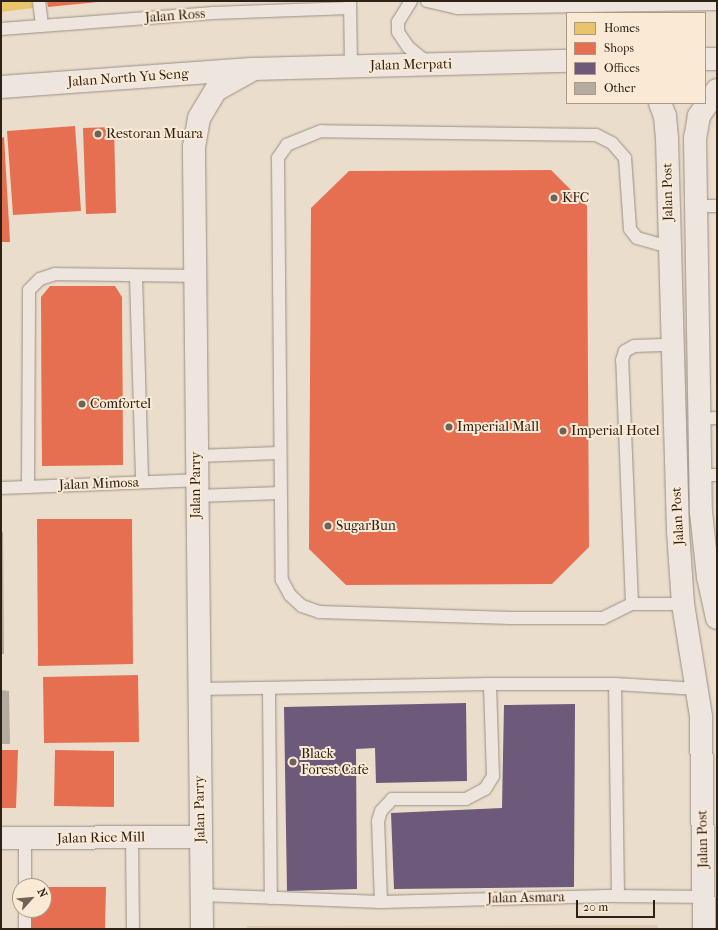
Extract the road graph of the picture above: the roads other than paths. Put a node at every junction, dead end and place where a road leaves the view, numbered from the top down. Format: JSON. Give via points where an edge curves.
{"nodes":[{"id":1,"x":39,"y":1,"type":"edge"},
{"id":2,"x":411,"y":1,"type":"edge"},
{"id":3,"x":427,"y":1,"type":"edge"},
{"id":4,"x":662,"y":3,"type":"edge"},
{"id":5,"x":717,"y":4,"type":"edge"},
{"id":6,"x":350,"y":5,"type":"edge"},
{"id":7,"x":213,"y":7,"type":"edge"},
{"id":8,"x":42,"y":26,"type":"junction"},
{"id":9,"x":1,"y":29,"type":"edge"},
{"id":10,"x":706,"y":59,"type":"edge"},
{"id":11,"x":717,"y":59,"type":"edge"},
{"id":12,"x":566,"y":61,"type":"edge"},
{"id":13,"x":430,"y":65,"type":"junction"},
{"id":14,"x":350,"y":66,"type":"junction"},
{"id":15,"x":254,"y":69,"type":"junction"},
{"id":16,"x":1,"y":87,"type":"edge"},
{"id":17,"x":717,"y":90,"type":"edge"},
{"id":18,"x":660,"y":104,"type":"edge"},
{"id":19,"x":707,"y":206,"type":"edge"},
{"id":20,"x":669,"y":247,"type":"junction"},
{"id":21,"x":136,"y":276,"type":"junction"},
{"id":22,"x":196,"y":276,"type":"junction"},
{"id":23,"x":670,"y":345,"type":"junction"},
{"id":24,"x":708,"y":419,"type":"edge"},
{"id":25,"x":280,"y":454,"type":"junction"},
{"id":26,"x":196,"y":456,"type":"junction"},
{"id":27,"x":708,"y":475,"type":"edge"},
{"id":28,"x":142,"y":482,"type":"junction"},
{"id":29,"x":28,"y":487,"type":"junction"},
{"id":30,"x":1,"y":488,"type":"edge"},
{"id":31,"x":196,"y":488,"type":"junction"},
{"id":32,"x":280,"y":493,"type":"junction"},
{"id":33,"x":632,"y":604,"type":"junction"},
{"id":34,"x":683,"y":604,"type":"junction"},
{"id":35,"x":717,"y":618,"type":"edge"},
{"id":36,"x":490,"y":684,"type":"junction"},
{"id":37,"x":615,"y":684,"type":"junction"},
{"id":38,"x":270,"y":688,"type":"junction"},
{"id":39,"x":199,"y":689,"type":"junction"},
{"id":40,"x":698,"y":689,"type":"junction"},
{"id":41,"x":132,"y":837,"type":"junction"},
{"id":42,"x":200,"y":837,"type":"junction"},
{"id":43,"x":1,"y":838,"type":"edge"},
{"id":44,"x":25,"y":838,"type":"junction"},
{"id":45,"x":25,"y":878,"type":"edge"},
{"id":46,"x":201,"y":895,"type":"junction"},
{"id":47,"x":618,"y":896,"type":"junction"},
{"id":48,"x":704,"y":897,"type":"junction"},
{"id":49,"x":271,"y":898,"type":"junction"},
{"id":50,"x":381,"y":902,"type":"junction"},
{"id":51,"x":25,"y":918,"type":"edge"},
{"id":52,"x":25,"y":929,"type":"edge"},
{"id":53,"x":133,"y":929,"type":"edge"},
{"id":54,"x":202,"y":929,"type":"edge"},
{"id":55,"x":704,"y":929,"type":"edge"}],
"edges":[{"from":1,"to":8,"type":"lane"},
{"from":2,"to":13,"type":"lane","via":[[398,22],[398,32],[408,47]]},
{"from":3,"to":4,"type":"lane","via":[[457,8]]},
{"from":4,"to":5,"type":"lane"},
{"from":6,"to":7,"type":"lane","name":"Jalan Ross"},
{"from":6,"to":14,"type":"lane"},
{"from":7,"to":8,"type":"lane","name":"Jalan Ross"},
{"from":8,"to":9,"type":"lane","name":"Jalan Ross"},
{"from":10,"to":11,"type":"street"},
{"from":12,"to":13,"type":"street","name":"Jalan Merpati"},
{"from":13,"to":14,"type":"street","name":"Jalan Merpati"},
{"from":14,"to":15,"type":"street","name":"Jalan Merpati"},
{"from":15,"to":16,"type":"street","name":"Jalan North Yu Seng"},
{"from":15,"to":22,"type":"street","name":"Jalan Parry","via":[[216,90],[199,118],[194,147]]},
{"from":17,"to":19,"type":"street","name":"Jalan Post","via":[[699,116],[695,138]]},
{"from":18,"to":20,"type":"street","name":"Jalan Post","via":[[666,116]]},
{"from":19,"to":24,"type":"street","name":"Jalan Post"},
{"from":20,"to":23,"type":"street","name":"Jalan Post"},
{"from":20,"to":25,"type":"lane","via":[[637,238],[630,229],[625,158],[612,143],[596,135],[321,131],[287,145],[278,158]]},
{"from":21,"to":22,"type":"lane"},
{"from":21,"to":28,"type":"lane"},
{"from":21,"to":29,"type":"lane","via":[[55,274],[40,279],[29,290]]},
{"from":22,"to":26,"type":"street","name":"Jalan Parry"},
{"from":23,"to":33,"type":"lane","via":[[634,346],[625,351],[622,360]]},
{"from":23,"to":34,"type":"street","name":"Jalan Post"},
{"from":24,"to":27,"type":"street","name":"Jalan Post"},
{"from":25,"to":26,"type":"lane"},
{"from":25,"to":32,"type":"lane"},
{"from":26,"to":31,"type":"street","name":"Jalan Parry"},
{"from":27,"to":35,"type":"street","name":"Jalan Post","via":[[708,577]]},
{"from":28,"to":29,"type":"lane","name":"Jalan Mimosa"},
{"from":28,"to":31,"type":"lane","name":"Jalan Mimosa"},
{"from":29,"to":30,"type":"lane","name":"Jalan Mimosa"},
{"from":31,"to":32,"type":"lane","name":"Jalan Mimosa"},
{"from":31,"to":39,"type":"street","name":"Jalan Parry"},
{"from":32,"to":33,"type":"lane","via":[[282,580],[290,595],[302,606],[319,612],[603,618]]},
{"from":33,"to":34,"type":"lane"},
{"from":34,"to":40,"type":"street","name":"Jalan Post"},
{"from":36,"to":37,"type":"lane"},
{"from":36,"to":38,"type":"lane"},
{"from":36,"to":50,"type":"lane","via":[[493,776],[485,789],[466,799],[392,800],[381,812]]},
{"from":37,"to":40,"type":"lane"},
{"from":37,"to":47,"type":"lane"},
{"from":38,"to":39,"type":"lane"},
{"from":38,"to":49,"type":"lane"},
{"from":39,"to":42,"type":"street","name":"Jalan Parry"},
{"from":40,"to":48,"type":"street","name":"Jalan Post"},
{"from":41,"to":42,"type":"street","name":"Jalan Rice Mill"},
{"from":41,"to":44,"type":"street","name":"Jalan Rice Mill"},
{"from":41,"to":53,"type":"lane"},
{"from":42,"to":46,"type":"street","name":"Jalan Parry"},
{"from":43,"to":44,"type":"street","name":"Jalan Rice Mill"},
{"from":44,"to":45,"type":"lane"},
{"from":46,"to":49,"type":"lane","name":"Jalan Asmara"},
{"from":46,"to":54,"type":"street","name":"Jalan Parry"},
{"from":47,"to":48,"type":"lane","name":"Jalan Asmara"},
{"from":47,"to":50,"type":"lane","name":"Jalan Asmara"},
{"from":48,"to":55,"type":"street","name":"Jalan Post"},
{"from":49,"to":50,"type":"lane","name":"Jalan Asmara"},
{"from":51,"to":52,"type":"lane"}]}
